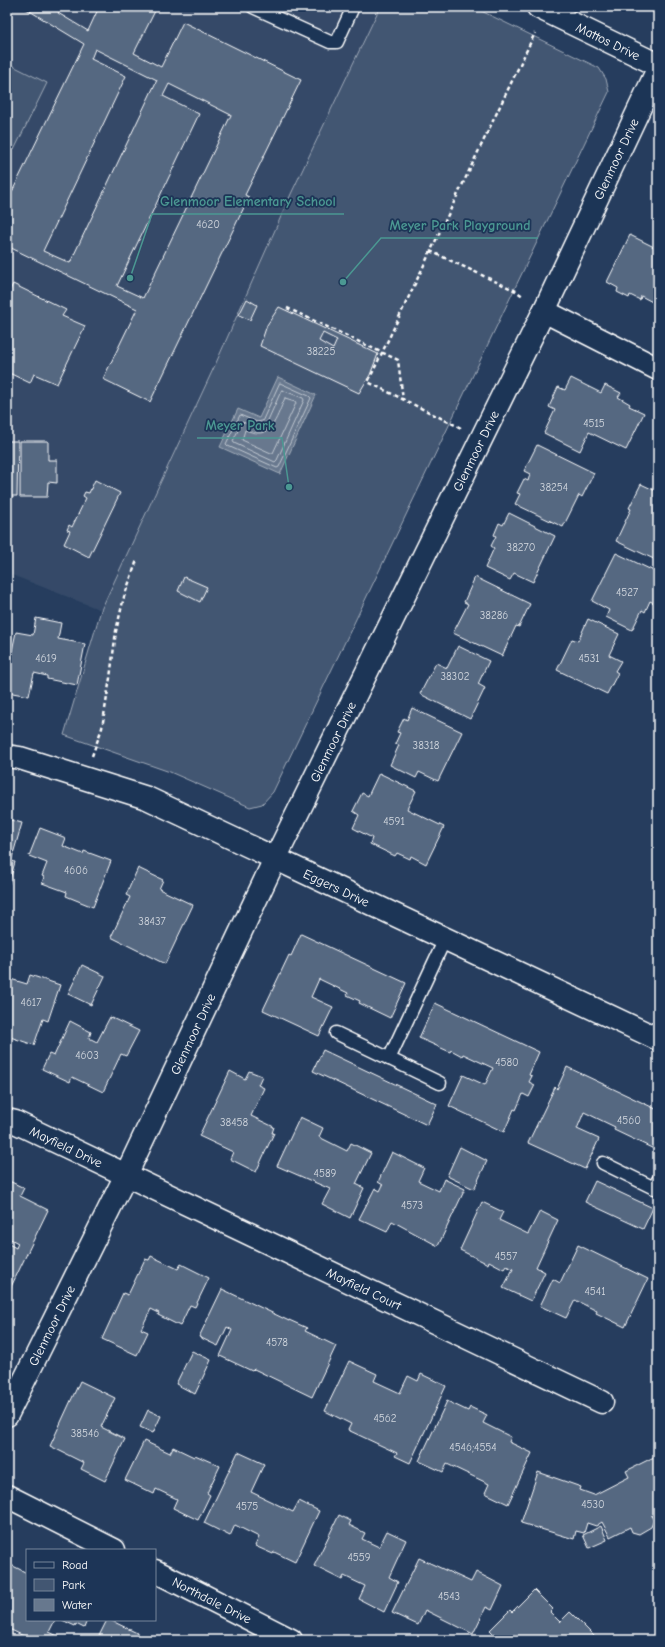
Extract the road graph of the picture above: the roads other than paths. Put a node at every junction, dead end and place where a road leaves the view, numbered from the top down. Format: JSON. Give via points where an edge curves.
{"nodes":[{"id":1,"x":253,"y":7,"type":"edge"},
{"id":2,"x":353,"y":7,"type":"edge"},
{"id":3,"x":542,"y":9,"type":"edge"},
{"id":4,"x":658,"y":65,"type":"edge"},
{"id":5,"x":658,"y":69,"type":"edge"},
{"id":6,"x":544,"y":311,"type":"junction"},
{"id":7,"x":658,"y":369,"type":"edge"},
{"id":8,"x":7,"y":756,"type":"edge"},
{"id":9,"x":275,"y":859,"type":"junction"},
{"id":10,"x":446,"y":939,"type":"junction"},
{"id":11,"x":336,"y":1033,"type":"dead end"},
{"id":12,"x":658,"y":1039,"type":"edge"},
{"id":13,"x":389,"y":1059,"type":"junction"},
{"id":14,"x":440,"y":1083,"type":"dead end"},
{"id":15,"x":7,"y":1120,"type":"edge"},
{"id":16,"x":603,"y":1163,"type":"dead end"},
{"id":17,"x":126,"y":1175,"type":"junction"},
{"id":18,"x":658,"y":1180,"type":"edge"},
{"id":19,"x":602,"y":1402,"type":"dead end"},
{"id":20,"x":7,"y":1415,"type":"edge"},
{"id":21,"x":7,"y":1496,"type":"edge"},
{"id":22,"x":112,"y":1549,"type":"edge"},
{"id":23,"x":156,"y":1572,"type":"edge"},
{"id":24,"x":291,"y":1640,"type":"edge"}],
"edges":[{"from":1,"to":2,"type":"lane","via":[[330,42],[337,42]]},
{"from":3,"to":4,"type":"street","name":"Mattos Drive"},
{"from":5,"to":6,"type":"street","name":"Glenmoor Drive"},
{"from":6,"to":7,"type":"street"},
{"from":6,"to":9,"type":"street","name":"Glenmoor Drive"},
{"from":8,"to":9,"type":"street","name":"Eggers Drive","via":[[147,798]]},
{"from":9,"to":10,"type":"street","name":"Eggers Drive"},
{"from":9,"to":17,"type":"street","name":"Glenmoor Drive"},
{"from":10,"to":12,"type":"street","name":"Eggers Drive"},
{"from":10,"to":13,"type":"lane"},
{"from":11,"to":13,"type":"lane"},
{"from":13,"to":14,"type":"lane"},
{"from":15,"to":17,"type":"street","name":"Mayfield Drive"},
{"from":16,"to":18,"type":"lane","via":[[654,1188]]},
{"from":17,"to":19,"type":"street","name":"Mayfield Court"},
{"from":17,"to":20,"type":"street","name":"Glenmoor Drive"},
{"from":21,"to":22,"type":"street"},
{"from":23,"to":24,"type":"street","name":"Northdale Drive"}]}
